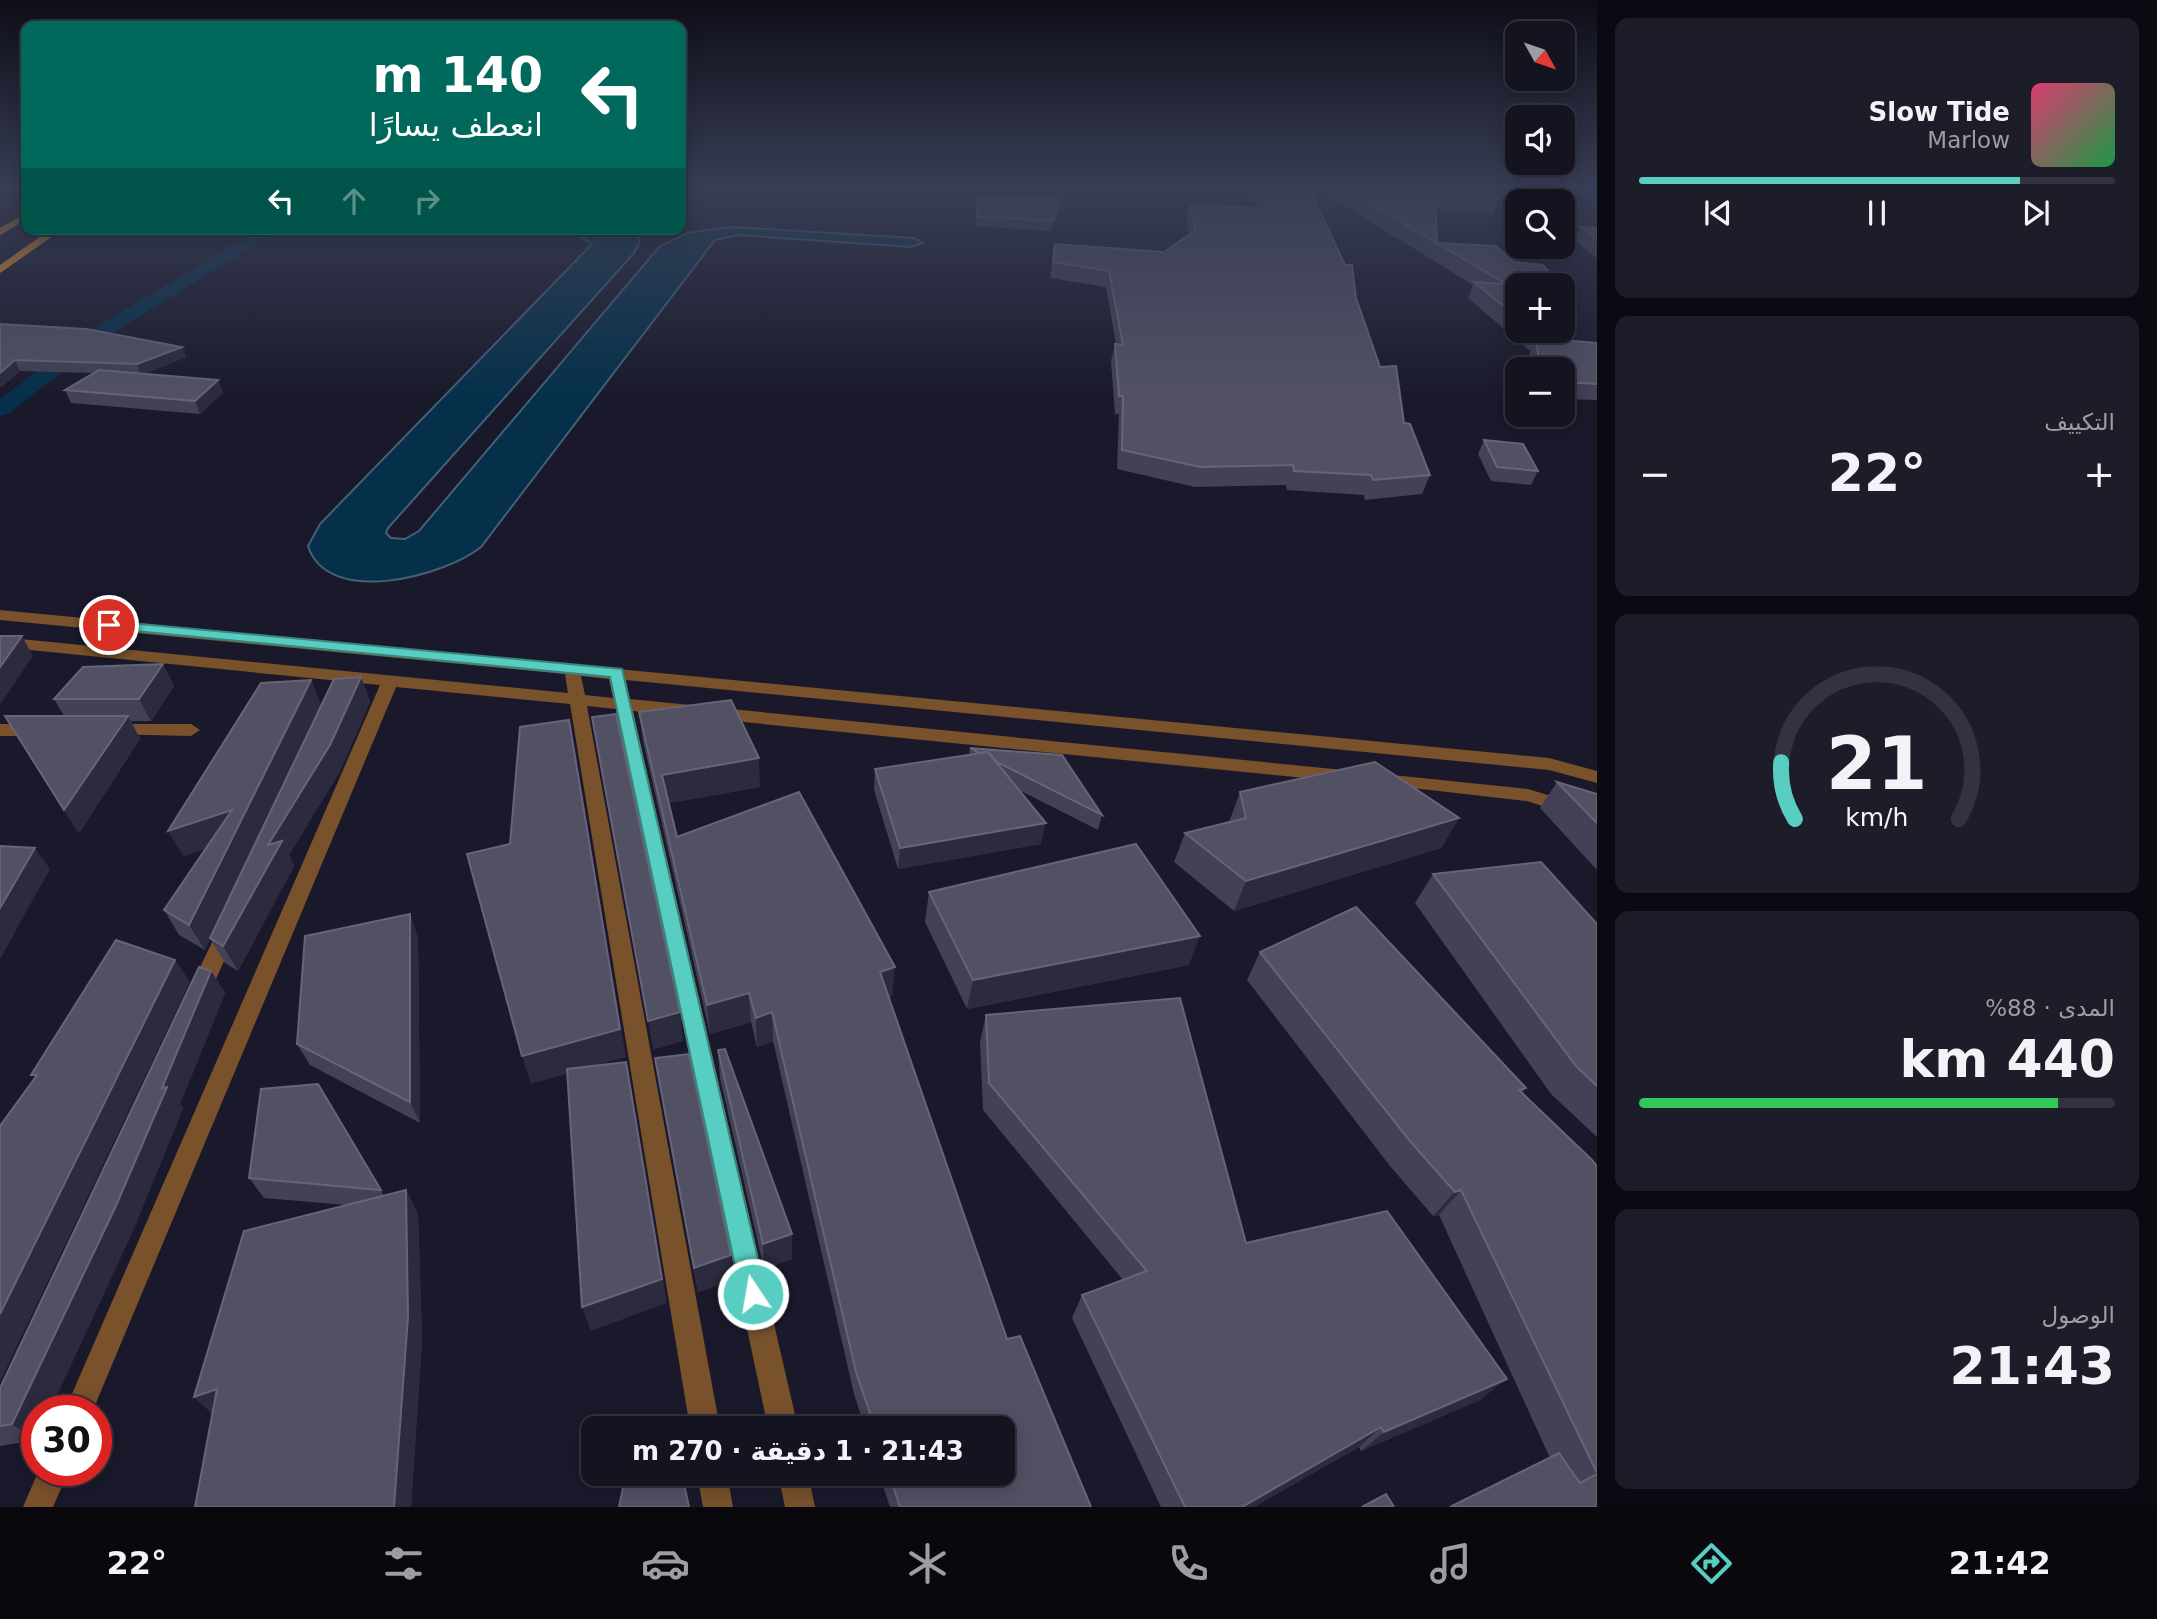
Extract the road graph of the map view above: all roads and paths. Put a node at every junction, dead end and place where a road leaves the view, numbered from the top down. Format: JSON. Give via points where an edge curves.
{"nodes":[{"id":1,"x":17,"y":258,"type":"edge"},
{"id":2,"x":0,"y":270,"type":"edge"},
{"id":3,"x":0,"y":615,"type":"edge"},
{"id":4,"x":0,"y":642,"type":"edge"},
{"id":5,"x":572,"y":668,"type":"junction"},
{"id":6,"x":616,"y":673,"type":"junction"},
{"id":7,"x":345,"y":676,"type":"junction"},
{"id":8,"x":391,"y":679,"type":"junction"},
{"id":9,"x":578,"y":698,"type":"junction"},
{"id":10,"x":334,"y":699,"type":"edge"},
{"id":11,"x":624,"y":702,"type":"junction"},
{"id":12,"x":0,"y":730,"type":"edge"},
{"id":13,"x":55,"y":730,"type":"edge"},
{"id":14,"x":97,"y":730,"type":"edge"},
{"id":15,"x":191,"y":730,"type":"dead end"},
{"id":16,"x":1597,"y":777,"type":"edge"},
{"id":17,"x":1597,"y":817,"type":"edge"},
{"id":18,"x":239,"y":904,"type":"edge"},
{"id":19,"x":193,"y":1005,"type":"edge"},
{"id":20,"x":85,"y":1395,"type":"edge"},
{"id":21,"x":703,"y":1416,"type":"edge"},
{"id":22,"x":780,"y":1416,"type":"edge"},
{"id":23,"x":47,"y":1486,"type":"edge"},
{"id":24,"x":714,"y":1486,"type":"edge"},
{"id":25,"x":796,"y":1486,"type":"edge"},
{"id":26,"x":38,"y":1507,"type":"edge"},
{"id":27,"x":718,"y":1507,"type":"edge"},
{"id":28,"x":800,"y":1507,"type":"edge"}],
"edges":[{"from":1,"to":2,"type":"highway"},
{"from":3,"to":5,"type":"street"},
{"from":4,"to":7,"type":"street"},
{"from":5,"to":6,"type":"street"},
{"from":5,"to":9,"type":"street"},
{"from":6,"to":11,"type":"street"},
{"from":6,"to":16,"type":"street","via":[[1549,764]]},
{"from":7,"to":8,"type":"street"},
{"from":7,"to":10,"type":"street"},
{"from":8,"to":9,"type":"street"},
{"from":8,"to":20,"type":"street"},
{"from":9,"to":11,"type":"street"},
{"from":9,"to":21,"type":"street"},
{"from":11,"to":17,"type":"street","via":[[1528,795]]},
{"from":11,"to":22,"type":"street"},
{"from":12,"to":13,"type":"street"},
{"from":14,"to":15,"type":"street"},
{"from":18,"to":19,"type":"street"},
{"from":23,"to":26,"type":"street"},
{"from":24,"to":27,"type":"street"},
{"from":25,"to":28,"type":"street"}]}
